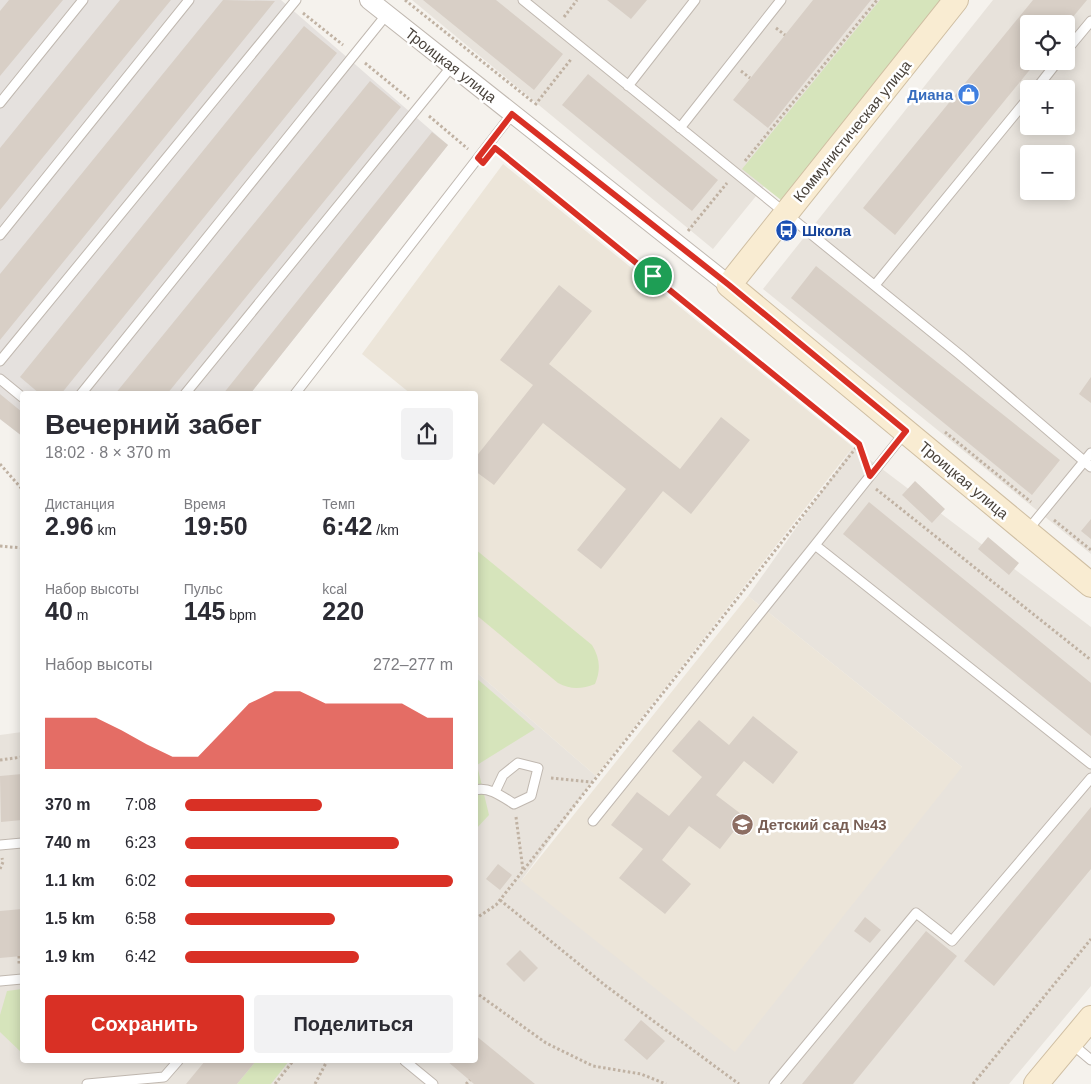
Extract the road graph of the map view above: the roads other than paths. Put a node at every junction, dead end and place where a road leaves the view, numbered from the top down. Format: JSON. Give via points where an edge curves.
{"nodes":[{"id":1,"x":83,"y":0,"type":"edge"},
{"id":2,"x":189,"y":0,"type":"edge"},
{"id":3,"x":369,"y":0,"type":"edge"},
{"id":4,"x":523,"y":0,"type":"edge"},
{"id":5,"x":695,"y":0,"type":"edge"},
{"id":6,"x":781,"y":0,"type":"edge"},
{"id":7,"x":956,"y":0,"type":"edge"},
{"id":8,"x":294,"y":2,"type":"edge"},
{"id":9,"x":387,"y":14,"type":"junction"},
{"id":10,"x":1091,"y":21,"type":"edge"},
{"id":11,"x":1075,"y":40,"type":"edge"},
{"id":12,"x":452,"y":66,"type":"junction"},
{"id":13,"x":1051,"y":70,"type":"edge"},
{"id":14,"x":1043,"y":80,"type":"edge"},
{"id":15,"x":628,"y":86,"type":"junction"},
{"id":16,"x":0,"y":103,"type":"edge"},
{"id":17,"x":1020,"y":108,"type":"edge"},
{"id":18,"x":512,"y":114,"type":"junction"},
{"id":19,"x":680,"y":128,"type":"junction"},
{"id":20,"x":786,"y":214,"type":"junction"},
{"id":21,"x":0,"y":235,"type":"edge"},
{"id":22,"x":729,"y":285,"type":"junction"},
{"id":23,"x":875,"y":285,"type":"junction"},
{"id":24,"x":0,"y":361,"type":"edge"},
{"id":25,"x":0,"y":379,"type":"edge"},
{"id":26,"x":83,"y":391,"type":"edge"},
{"id":27,"x":187,"y":391,"type":"edge"},
{"id":28,"x":297,"y":391,"type":"edge"},
{"id":29,"x":20,"y":395,"type":"edge"},
{"id":30,"x":906,"y":431,"type":"junction"},
{"id":31,"x":1091,"y":453,"type":"edge"},
{"id":32,"x":1088,"y":464,"type":"edge"},
{"id":33,"x":1026,"y":532,"type":"junction"},
{"id":34,"x":815,"y":545,"type":"junction"},
{"id":35,"x":1091,"y":585,"type":"edge"},
{"id":36,"x":1091,"y":764,"type":"edge"},
{"id":37,"x":1091,"y":778,"type":"edge"},
{"id":38,"x":478,"y":790,"type":"edge"},
{"id":39,"x":495,"y":792,"type":"junction"},
{"id":40,"x":593,"y":821,"type":"dead end"},
{"id":41,"x":20,"y":843,"type":"edge"},
{"id":42,"x":0,"y":845,"type":"edge"},
{"id":43,"x":20,"y":979,"type":"edge"},
{"id":44,"x":0,"y":981,"type":"edge"},
{"id":45,"x":1091,"y":1018,"type":"edge"},
{"id":46,"x":1070,"y":1043,"type":"junction"},
{"id":47,"x":1091,"y":1060,"type":"edge"},
{"id":48,"x":176,"y":1063,"type":"edge"},
{"id":49,"x":407,"y":1063,"type":"edge"},
{"id":50,"x":87,"y":1084,"type":"edge"},
{"id":51,"x":433,"y":1084,"type":"edge"},
{"id":52,"x":774,"y":1084,"type":"edge"},
{"id":53,"x":1036,"y":1084,"type":"edge"}],
"edges":[{"from":1,"to":16,"type":"lane"},
{"from":2,"to":21,"type":"lane"},
{"from":3,"to":9,"type":"street","name":"Троицкая улица"},
{"from":4,"to":15,"type":"lane"},
{"from":5,"to":15,"type":"lane"},
{"from":6,"to":19,"type":"lane"},
{"from":7,"to":20,"type":"main road","name":"Коммунистическая улица"},
{"from":8,"to":24,"type":"lane"},
{"from":9,"to":12,"type":"street","name":"Троицкая улица"},
{"from":9,"to":26,"type":"lane"},
{"from":10,"to":11,"type":"lane"},
{"from":12,"to":18,"type":"street","name":"Троицкая улица"},
{"from":12,"to":27,"type":"lane"},
{"from":13,"to":14,"type":"lane"},
{"from":15,"to":19,"type":"lane"},
{"from":17,"to":23,"type":"lane"},
{"from":18,"to":22,"type":"street","name":"Троицкая улица"},
{"from":18,"to":28,"type":"lane"},
{"from":19,"to":20,"type":"lane"},
{"from":20,"to":22,"type":"main road","name":"Коммунистическая улица"},
{"from":20,"to":23,"type":"lane"},
{"from":22,"to":30,"type":"main road","name":"Троицкая улица"},
{"from":23,"to":32,"type":"lane"},
{"from":25,"to":29,"type":"lane"},
{"from":30,"to":33,"type":"main road","name":"Троицкая улица"},
{"from":30,"to":34,"type":"lane"},
{"from":31,"to":32,"type":"lane"},
{"from":32,"to":33,"type":"lane"},
{"from":33,"to":35,"type":"main road","name":"Троицкая улица"},
{"from":34,"to":36,"type":"lane"},
{"from":34,"to":40,"type":"lane"},
{"from":37,"to":52,"type":"lane","via":[[952,940],[916,913]]},
{"from":38,"to":39,"type":"lane"},
{"from":39,"to":39,"type":"lane","via":[[503,775],[518,763],[538,768],[531,796],[514,804]]},
{"from":41,"to":42,"type":"lane"},
{"from":43,"to":44,"type":"lane"},
{"from":45,"to":46,"type":"main road"},
{"from":46,"to":47,"type":"lane"},
{"from":46,"to":53,"type":"main road"},
{"from":48,"to":50,"type":"lane","via":[[164,1077]]},
{"from":49,"to":51,"type":"lane"}]}
